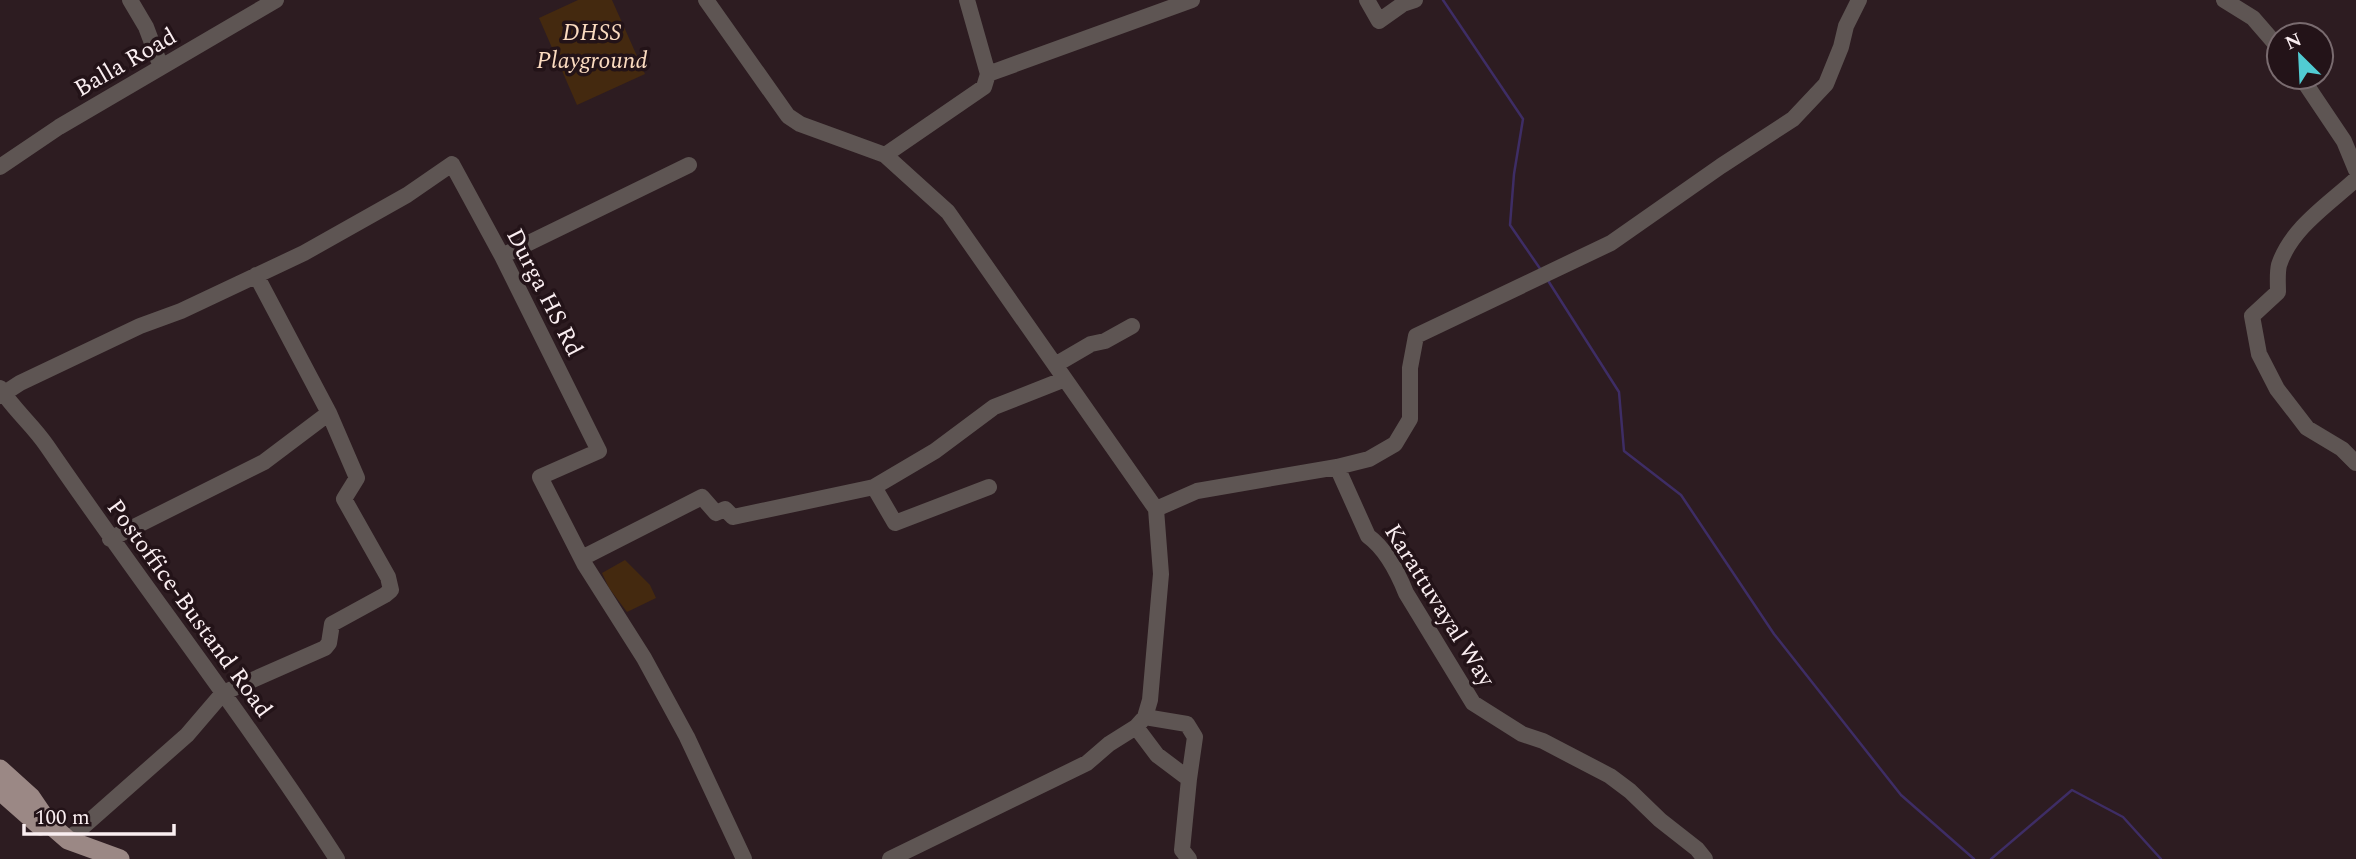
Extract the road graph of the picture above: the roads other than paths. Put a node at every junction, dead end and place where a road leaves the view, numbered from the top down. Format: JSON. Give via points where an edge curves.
{"nodes":[{"id":1,"x":130,"y":0,"type":"edge"},
{"id":2,"x":276,"y":0,"type":"edge"},
{"id":3,"x":706,"y":0,"type":"edge"},
{"id":4,"x":967,"y":0,"type":"edge"},
{"id":5,"x":1192,"y":0,"type":"edge"},
{"id":6,"x":1367,"y":0,"type":"edge"},
{"id":7,"x":1415,"y":0,"type":"edge"},
{"id":8,"x":1859,"y":0,"type":"edge"},
{"id":9,"x":2224,"y":0,"type":"edge"},
{"id":10,"x":2265,"y":32,"type":"edge"},
{"id":11,"x":161,"y":67,"type":"junction"},
{"id":12,"x":988,"y":74,"type":"junction"},
{"id":13,"x":2310,"y":91,"type":"edge"},
{"id":14,"x":885,"y":155,"type":"junction"},
{"id":15,"x":689,"y":165,"type":"dead end"},
{"id":16,"x":0,"y":167,"type":"edge"},
{"id":17,"x":2356,"y":170,"type":"edge"},
{"id":18,"x":2356,"y":179,"type":"edge"},
{"id":19,"x":502,"y":256,"type":"junction"},
{"id":20,"x":256,"y":275,"type":"junction"},
{"id":21,"x":1132,"y":326,"type":"dead end"},
{"id":22,"x":1055,"y":365,"type":"junction"},
{"id":23,"x":1065,"y":379,"type":"junction"},
{"id":24,"x":1,"y":392,"type":"edge"},
{"id":25,"x":329,"y":413,"type":"junction"},
{"id":26,"x":2356,"y":463,"type":"edge"},
{"id":27,"x":1337,"y":467,"type":"junction"},
{"id":28,"x":989,"y":487,"type":"dead end"},
{"id":29,"x":874,"y":488,"type":"junction"},
{"id":30,"x":1156,"y":509,"type":"junction"},
{"id":31,"x":110,"y":538,"type":"junction"},
{"id":32,"x":582,"y":558,"type":"junction"},
{"id":33,"x":223,"y":693,"type":"junction"},
{"id":34,"x":1140,"y":722,"type":"junction"},
{"id":35,"x":0,"y":769,"type":"edge"},
{"id":36,"x":1189,"y":779,"type":"junction"},
{"id":37,"x":0,"y":790,"type":"edge"},
{"id":38,"x":59,"y":837,"type":"edge"},
{"id":39,"x":91,"y":859,"type":"edge"},
{"id":40,"x":120,"y":859,"type":"edge"},
{"id":41,"x":337,"y":859,"type":"edge"},
{"id":42,"x":744,"y":859,"type":"edge"},
{"id":43,"x":890,"y":859,"type":"edge"},
{"id":44,"x":1189,"y":859,"type":"edge"},
{"id":45,"x":1705,"y":859,"type":"edge"}],
"edges":[{"from":1,"to":11,"type":"street"},
{"from":2,"to":11,"type":"street","name":"Balla Road"},
{"from":3,"to":14,"type":"street","via":[[793,121]]},
{"from":4,"to":12,"type":"street"},
{"from":5,"to":12,"type":"street"},
{"from":6,"to":7,"type":"street","via":[[1379,21]]},
{"from":8,"to":27,"type":"street","via":[[1826,84],[1793,119],[1612,243],[1416,336],[1410,368],[1410,419],[1395,444],[1369,459]]},
{"from":9,"to":10,"type":"street","via":[[2253,18]]},
{"from":11,"to":16,"type":"street","name":"Balla Road"},
{"from":12,"to":14,"type":"street","via":[[984,87]]},
{"from":13,"to":17,"type":"street","via":[[2344,141]]},
{"from":14,"to":22,"type":"street","via":[[948,212]]},
{"from":15,"to":19,"type":"street"},
{"from":18,"to":26,"type":"street","via":[[2301,227],[2278,267],[2278,292],[2252,316],[2259,354],[2277,389],[2307,428]]},
{"from":19,"to":20,"type":"street","name":"Durga HS Rd","via":[[452,164],[359,224]]},
{"from":19,"to":32,"type":"street","name":"Durga HS Rd","via":[[599,451],[540,477]]},
{"from":20,"to":24,"type":"street","name":"Durga HS Rd"},
{"from":20,"to":25,"type":"street"},
{"from":21,"to":22,"type":"street"},
{"from":22,"to":23,"type":"street"},
{"from":23,"to":29,"type":"street","via":[[994,407]]},
{"from":23,"to":30,"type":"street"},
{"from":24,"to":31,"type":"street","name":"Postoffice-Bustand Road","via":[[41,437]]},
{"from":25,"to":31,"type":"street","via":[[264,462]]},
{"from":25,"to":33,"type":"street","via":[[357,478],[344,499],[391,590],[332,624],[325,648]]},
{"from":27,"to":30,"type":"street","via":[[1196,491]]},
{"from":27,"to":45,"type":"street","name":"Karattuvayal Way","via":[[1368,536],[1399,575],[1473,702],[1522,734],[1610,776]]},
{"from":28,"to":29,"type":"street","via":[[895,523]]},
{"from":29,"to":32,"type":"street","via":[[733,517],[725,509],[716,513],[702,497]]},
{"from":30,"to":34,"type":"street","via":[[1161,574],[1150,700]]},
{"from":31,"to":33,"type":"street","name":"Postoffice-Bustand Road"},
{"from":32,"to":42,"type":"street","name":"Durga HS Rd","via":[[687,737]]},
{"from":33,"to":38,"type":"street","via":[[180,741]]},
{"from":33,"to":41,"type":"street","name":"Postoffice-Bustand Road"},
{"from":34,"to":36,"type":"street","via":[[1157,755]]},
{"from":34,"to":36,"type":"street","via":[[1187,723],[1195,737]]},
{"from":34,"to":43,"type":"street","via":[[1087,763]]},
{"from":35,"to":38,"type":"main road","via":[[30,797]]},
{"from":36,"to":44,"type":"street","via":[[1182,850]]},
{"from":37,"to":38,"type":"main road"},
{"from":38,"to":39,"type":"main road"},
{"from":38,"to":40,"type":"main road"}]}
